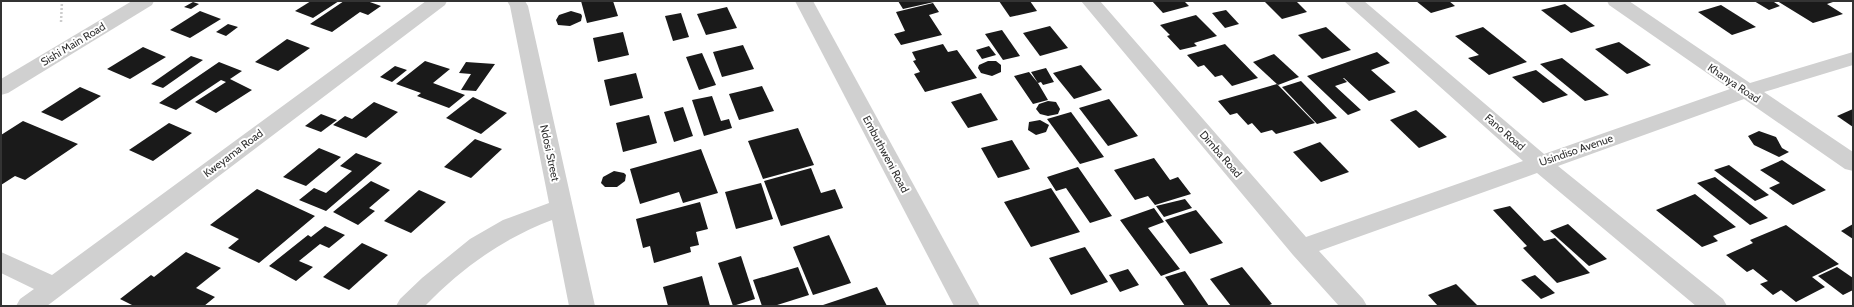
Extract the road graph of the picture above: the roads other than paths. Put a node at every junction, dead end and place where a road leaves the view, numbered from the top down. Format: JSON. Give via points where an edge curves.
{"nodes":[{"id":1,"x":145,"y":1,"type":"edge"},
{"id":2,"x":438,"y":1,"type":"edge"},
{"id":3,"x":516,"y":1,"type":"edge"},
{"id":4,"x":804,"y":1,"type":"edge"},
{"id":5,"x":1090,"y":1,"type":"edge"},
{"id":6,"x":1353,"y":1,"type":"edge"},
{"id":7,"x":1616,"y":1,"type":"edge"},
{"id":8,"x":1853,"y":58,"type":"edge"},
{"id":9,"x":1,"y":88,"type":"edge"},
{"id":10,"x":1745,"y":91,"type":"junction"},
{"id":11,"x":1540,"y":163,"type":"junction"},
{"id":12,"x":1853,"y":163,"type":"edge"},
{"id":13,"x":562,"y":207,"type":"junction"},
{"id":14,"x":1301,"y":248,"type":"junction"},
{"id":15,"x":1,"y":262,"type":"edge"},
{"id":16,"x":54,"y":287,"type":"junction"},
{"id":17,"x":28,"y":306,"type":"edge"},
{"id":18,"x":409,"y":306,"type":"edge"},
{"id":19,"x":582,"y":306,"type":"edge"},
{"id":20,"x":967,"y":306,"type":"edge"},
{"id":21,"x":1354,"y":306,"type":"edge"},
{"id":22,"x":1714,"y":306,"type":"edge"}],
"edges":[{"from":1,"to":9,"type":"street","name":"Sishi Main Road"},
{"from":2,"to":16,"type":"street","name":"Kweyama Road"},
{"from":3,"to":13,"type":"street","name":"Ndosi Street"},
{"from":4,"to":20,"type":"street","name":"Embuthweni Road"},
{"from":5,"to":14,"type":"street","name":"Dimba Road"},
{"from":6,"to":11,"type":"street","name":"Fano Road"},
{"from":7,"to":10,"type":"street","name":"Khanya Road"},
{"from":8,"to":10,"type":"street","name":"Usindiso Avenue"},
{"from":10,"to":11,"type":"street","name":"Usindiso Avenue"},
{"from":10,"to":12,"type":"street","name":"Khanya Road"},
{"from":11,"to":14,"type":"street","name":"Usindiso Avenue"},
{"from":11,"to":22,"type":"street","name":"Fano Road"},
{"from":13,"to":18,"type":"street","via":[[505,230],[471,251],[435,280]]},
{"from":13,"to":19,"type":"street","name":"Ndosi Street"},
{"from":14,"to":21,"type":"street","name":"Dimba Road"},
{"from":15,"to":16,"type":"street"},
{"from":16,"to":17,"type":"street","name":"Kweyama Road"}]}
